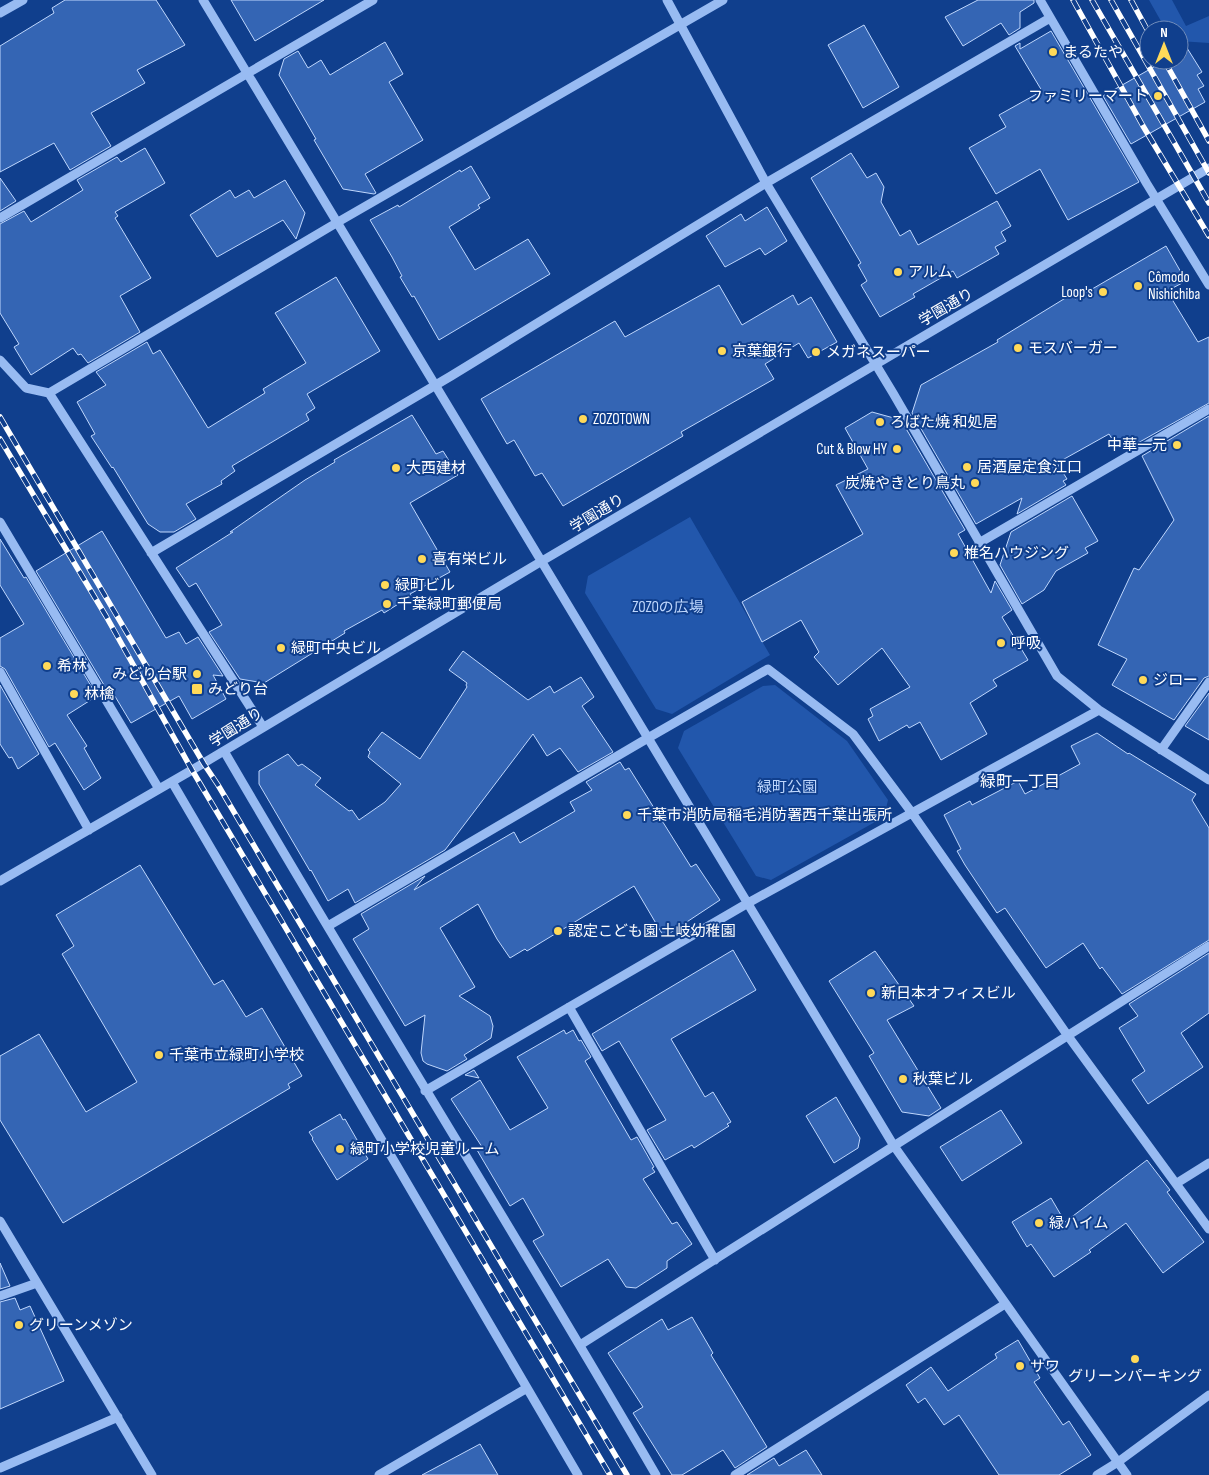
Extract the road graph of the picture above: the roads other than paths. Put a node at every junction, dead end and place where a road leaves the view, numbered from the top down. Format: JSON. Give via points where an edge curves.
{"nodes":[{"id":1,"x":23,"y":0,"type":"edge"},
{"id":2,"x":203,"y":0,"type":"edge"},
{"id":3,"x":373,"y":0,"type":"edge"},
{"id":4,"x":667,"y":0,"type":"edge"},
{"id":5,"x":723,"y":0,"type":"edge"},
{"id":6,"x":1040,"y":0,"type":"edge"},
{"id":7,"x":0,"y":13,"type":"edge"},
{"id":8,"x":1050,"y":18,"type":"junction"},
{"id":9,"x":679,"y":24,"type":"junction"},
{"id":10,"x":247,"y":73,"type":"junction"},
{"id":11,"x":1209,"y":168,"type":"edge"},
{"id":12,"x":766,"y":183,"type":"junction"},
{"id":13,"x":1156,"y":199,"type":"junction"},
{"id":14,"x":0,"y":218,"type":"edge"},
{"id":15,"x":338,"y":222,"type":"junction"},
{"id":16,"x":1209,"y":285,"type":"edge"},
{"id":17,"x":0,"y":360,"type":"edge"},
{"id":18,"x":875,"y":364,"type":"junction"},
{"id":19,"x":436,"y":385,"type":"junction"},
{"id":20,"x":49,"y":394,"type":"junction"},
{"id":21,"x":1209,"y":410,"type":"edge"},
{"id":22,"x":0,"y":522,"type":"edge"},
{"id":23,"x":979,"y":543,"type":"junction"},
{"id":24,"x":151,"y":553,"type":"junction"},
{"id":25,"x":542,"y":561,"type":"junction"},
{"id":26,"x":0,"y":672,"type":"edge"},
{"id":27,"x":1209,"y":682,"type":"edge"},
{"id":28,"x":1099,"y":710,"type":"junction"},
{"id":29,"x":262,"y":727,"type":"junction"},
{"id":30,"x":648,"y":738,"type":"junction"},
{"id":31,"x":1161,"y":750,"type":"junction"},
{"id":32,"x":224,"y":751,"type":"junction"},
{"id":33,"x":1209,"y":780,"type":"edge"},
{"id":34,"x":172,"y":782,"type":"junction"},
{"id":35,"x":159,"y":789,"type":"junction"},
{"id":36,"x":912,"y":813,"type":"junction"},
{"id":37,"x":89,"y":830,"type":"junction"},
{"id":38,"x":0,"y":881,"type":"edge"},
{"id":39,"x":748,"y":903,"type":"junction"},
{"id":40,"x":328,"y":926,"type":"junction"},
{"id":41,"x":1209,"y":946,"type":"edge"},
{"id":42,"x":569,"y":1007,"type":"junction"},
{"id":43,"x":1068,"y":1036,"type":"junction"},
{"id":44,"x":425,"y":1091,"type":"junction"},
{"id":45,"x":894,"y":1146,"type":"junction"},
{"id":46,"x":1209,"y":1163,"type":"edge"},
{"id":47,"x":1177,"y":1184,"type":"junction"},
{"id":48,"x":0,"y":1221,"type":"edge"},
{"id":49,"x":1209,"y":1229,"type":"edge"},
{"id":50,"x":715,"y":1260,"type":"junction"},
{"id":51,"x":37,"y":1283,"type":"junction"},
{"id":52,"x":0,"y":1296,"type":"edge"},
{"id":53,"x":1005,"y":1304,"type":"junction"},
{"id":54,"x":580,"y":1345,"type":"junction"},
{"id":55,"x":527,"y":1388,"type":"junction"},
{"id":56,"x":1209,"y":1395,"type":"edge"},
{"id":57,"x":118,"y":1417,"type":"junction"},
{"id":58,"x":1118,"y":1462,"type":"junction"},
{"id":59,"x":0,"y":1468,"type":"edge"},
{"id":60,"x":152,"y":1475,"type":"edge"},
{"id":61,"x":379,"y":1475,"type":"edge"},
{"id":62,"x":578,"y":1475,"type":"edge"},
{"id":63,"x":656,"y":1475,"type":"edge"},
{"id":64,"x":735,"y":1475,"type":"edge"},
{"id":65,"x":1097,"y":1475,"type":"edge"},
{"id":66,"x":1127,"y":1475,"type":"edge"}],
"edges":[{"from":1,"to":7,"type":"street"},
{"from":2,"to":10,"type":"street"},
{"from":3,"to":10,"type":"street"},
{"from":4,"to":9,"type":"street"},
{"from":5,"to":9,"type":"street"},
{"from":6,"to":8,"type":"street"},
{"from":8,"to":12,"type":"street"},
{"from":8,"to":13,"type":"street"},
{"from":9,"to":12,"type":"street"},
{"from":9,"to":15,"type":"street"},
{"from":10,"to":14,"type":"street"},
{"from":10,"to":15,"type":"street"},
{"from":11,"to":13,"type":"street","name":"学園通り"},
{"from":12,"to":18,"type":"street"},
{"from":12,"to":19,"type":"street"},
{"from":13,"to":16,"type":"street"},
{"from":13,"to":18,"type":"street","name":"学園通り"},
{"from":15,"to":19,"type":"street"},
{"from":15,"to":20,"type":"street"},
{"from":17,"to":20,"type":"street","via":[[26,388]]},
{"from":18,"to":23,"type":"street"},
{"from":18,"to":25,"type":"street","name":"学園通り"},
{"from":19,"to":24,"type":"street"},
{"from":19,"to":25,"type":"street"},
{"from":20,"to":24,"type":"street"},
{"from":21,"to":23,"type":"street"},
{"from":22,"to":35,"type":"street"},
{"from":23,"to":28,"type":"street","via":[[1057,676]]},
{"from":24,"to":29,"type":"street"},
{"from":25,"to":29,"type":"street","name":"学園通り"},
{"from":25,"to":30,"type":"street"},
{"from":26,"to":37,"type":"street"},
{"from":27,"to":31,"type":"street"},
{"from":28,"to":31,"type":"street"},
{"from":28,"to":36,"type":"street"},
{"from":29,"to":32,"type":"street","name":"学園通り"},
{"from":30,"to":36,"type":"street","via":[[768,669],[853,734]]},
{"from":30,"to":39,"type":"street"},
{"from":30,"to":40,"type":"street"},
{"from":31,"to":33,"type":"street"},
{"from":32,"to":34,"type":"street","name":"学園通り"},
{"from":32,"to":40,"type":"street"},
{"from":34,"to":35,"type":"street","name":"学園通り"},
{"from":34,"to":55,"type":"street"},
{"from":35,"to":37,"type":"street","name":"学園通り"},
{"from":36,"to":39,"type":"street"},
{"from":36,"to":43,"type":"street"},
{"from":37,"to":38,"type":"street","name":"学園通り"},
{"from":39,"to":42,"type":"street"},
{"from":39,"to":45,"type":"street"},
{"from":40,"to":44,"type":"street"},
{"from":41,"to":43,"type":"street"},
{"from":42,"to":44,"type":"street"},
{"from":42,"to":50,"type":"street"},
{"from":43,"to":45,"type":"street"},
{"from":43,"to":47,"type":"street"},
{"from":44,"to":54,"type":"street"},
{"from":45,"to":50,"type":"street"},
{"from":45,"to":53,"type":"street"},
{"from":46,"to":47,"type":"street"},
{"from":47,"to":49,"type":"street"},
{"from":48,"to":51,"type":"street"},
{"from":50,"to":54,"type":"street"},
{"from":51,"to":52,"type":"street"},
{"from":51,"to":57,"type":"street"},
{"from":53,"to":58,"type":"street"},
{"from":53,"to":64,"type":"street"},
{"from":54,"to":63,"type":"street"},
{"from":55,"to":61,"type":"street"},
{"from":55,"to":62,"type":"street"},
{"from":56,"to":58,"type":"street"},
{"from":57,"to":59,"type":"street"},
{"from":57,"to":60,"type":"street"},
{"from":58,"to":65,"type":"street"},
{"from":58,"to":66,"type":"street"}]}
